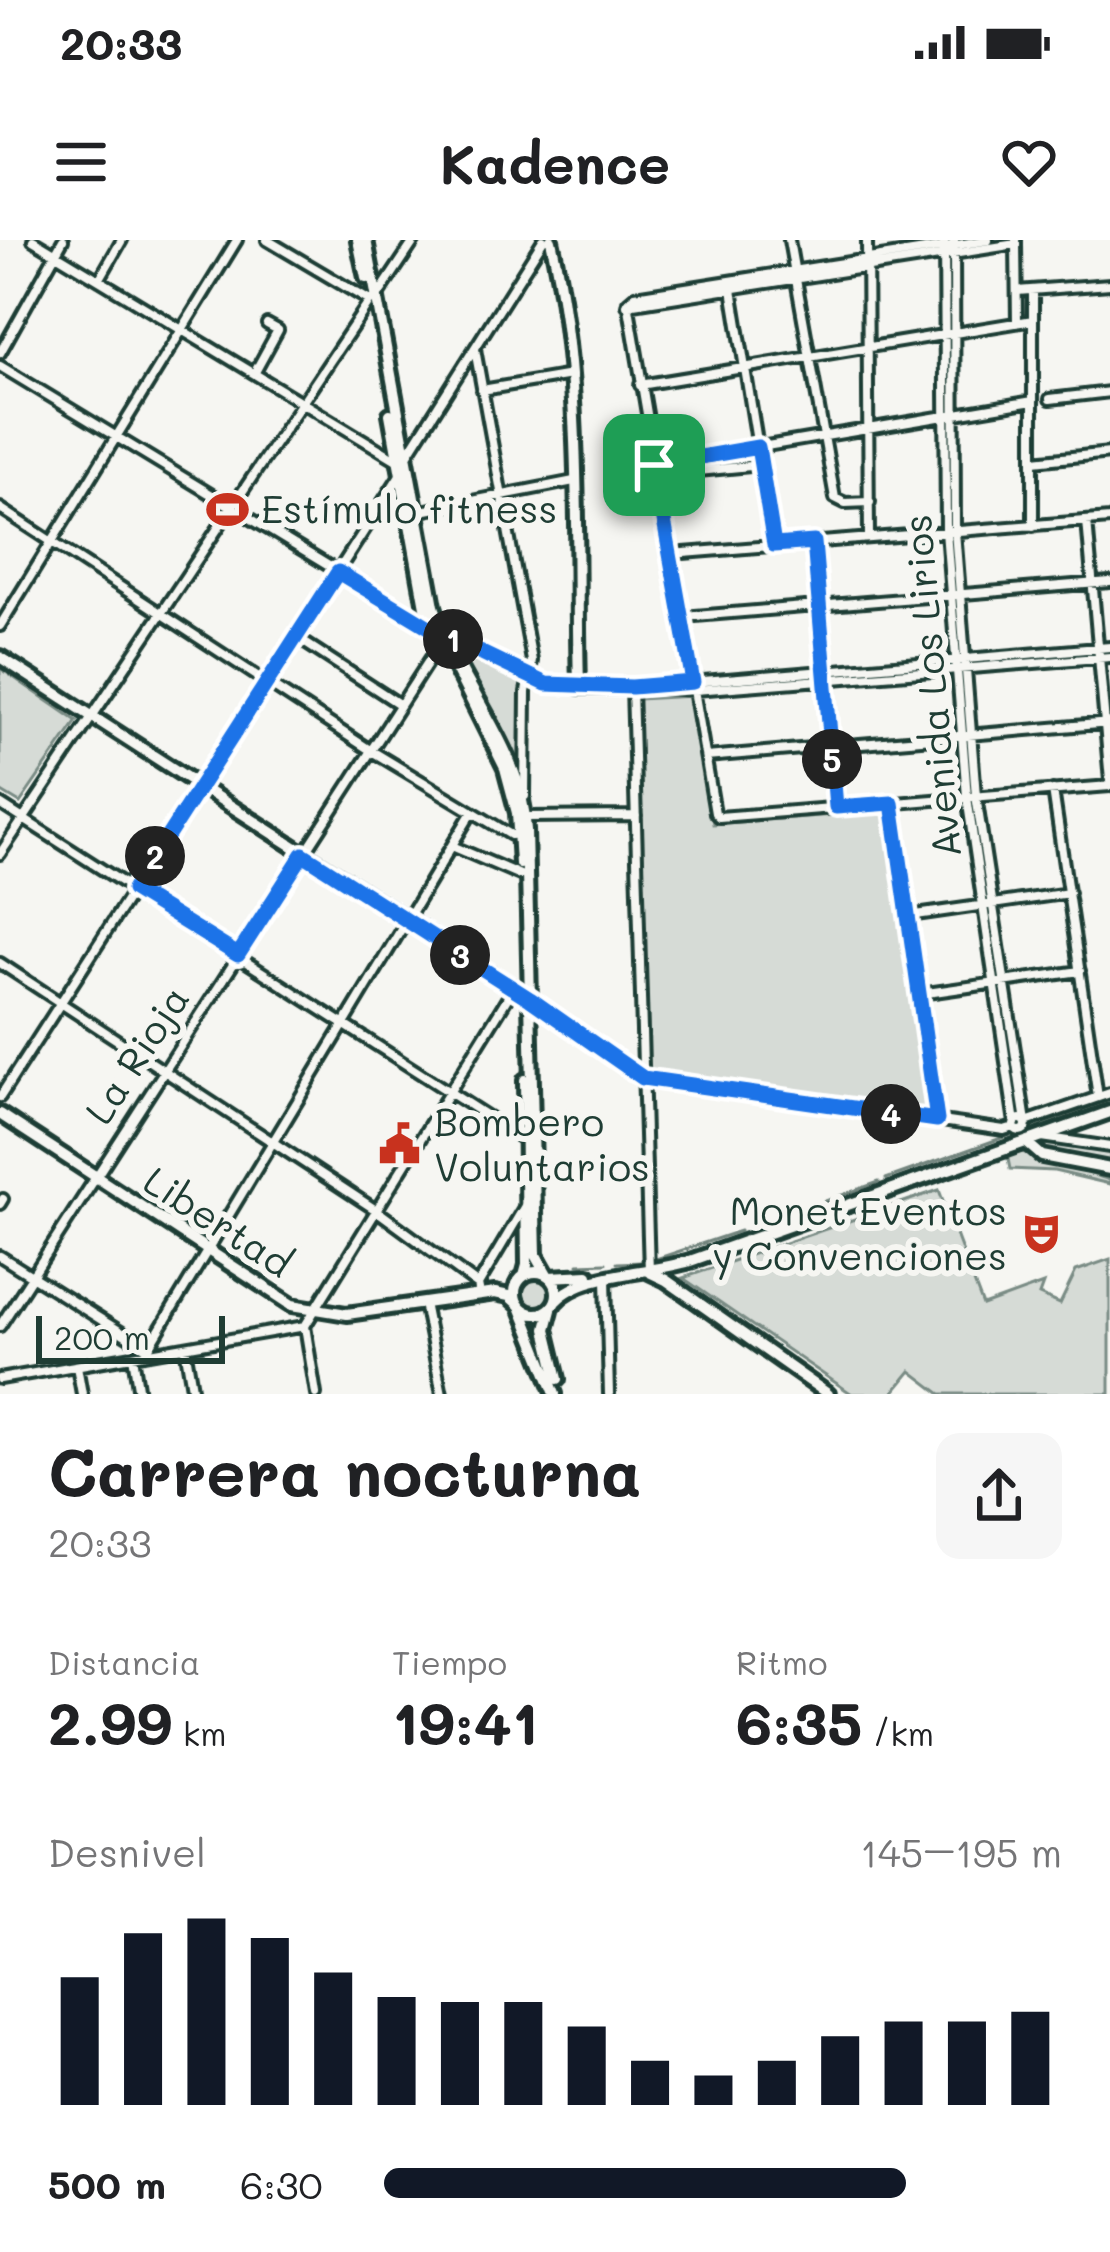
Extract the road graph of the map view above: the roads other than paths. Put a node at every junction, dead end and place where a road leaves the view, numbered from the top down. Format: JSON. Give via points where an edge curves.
{"nodes":[{"id":1,"x":34,"y":240,"type":"edge"},
{"id":2,"x":63,"y":240,"type":"edge"},
{"id":3,"x":122,"y":240,"type":"edge"},
{"id":4,"x":237,"y":240,"type":"edge"},
{"id":5,"x":267,"y":240,"type":"edge"},
{"id":6,"x":362,"y":240,"type":"edge"},
{"id":7,"x":415,"y":240,"type":"edge"},
{"id":8,"x":547,"y":240,"type":"edge"},
{"id":9,"x":789,"y":240,"type":"edge"},
{"id":10,"x":867,"y":240,"type":"edge"},
{"id":11,"x":988,"y":240,"type":"edge"},
{"id":12,"x":1016,"y":242,"type":"edge"},
{"id":13,"x":948,"y":247,"type":"edge"},
{"id":14,"x":56,"y":254,"type":"junction"},
{"id":15,"x":867,"y":263,"type":"junction"},
{"id":16,"x":795,"y":275,"type":"junction"},
{"id":17,"x":99,"y":280,"type":"junction"},
{"id":18,"x":1110,"y":284,"type":"edge"},
{"id":19,"x":732,"y":289,"type":"junction"},
{"id":20,"x":1033,"y":290,"type":"junction"},
{"id":21,"x":1017,"y":291,"type":"junction"},
{"id":22,"x":373,"y":299,"type":"junction"},
{"id":23,"x":627,"y":305,"type":"junction"},
{"id":24,"x":1033,"y":320,"type":"junction"},
{"id":25,"x":1017,"y":322,"type":"junction"},
{"id":26,"x":267,"y":325,"type":"dead end"},
{"id":27,"x":181,"y":331,"type":"junction"},
{"id":28,"x":956,"y":331,"type":"junction"},
{"id":29,"x":944,"y":334,"type":"junction"},
{"id":30,"x":867,"y":348,"type":"junction"},
{"id":31,"x":475,"y":349,"type":"junction"},
{"id":32,"x":0,"y":353,"type":"edge"},
{"id":33,"x":810,"y":357,"type":"junction"},
{"id":34,"x":0,"y":366,"type":"edge"},
{"id":35,"x":745,"y":368,"type":"junction"},
{"id":36,"x":255,"y":372,"type":"junction"},
{"id":37,"x":571,"y":375,"type":"junction"},
{"id":38,"x":640,"y":385,"type":"junction"},
{"id":39,"x":482,"y":390,"type":"junction"},
{"id":40,"x":1110,"y":392,"type":"edge"},
{"id":41,"x":1050,"y":399,"type":"dead end"},
{"id":42,"x":1033,"y":401,"type":"junction"},
{"id":43,"x":304,"y":404,"type":"junction"},
{"id":44,"x":951,"y":415,"type":"junction"},
{"id":45,"x":868,"y":428,"type":"junction"},
{"id":46,"x":824,"y":435,"type":"junction"},
{"id":47,"x":117,"y":437,"type":"junction"},
{"id":48,"x":758,"y":447,"type":"junction"},
{"id":49,"x":1110,"y":453,"type":"edge"},
{"id":50,"x":1034,"y":461,"type":"junction"},
{"id":51,"x":402,"y":464,"type":"junction"},
{"id":52,"x":761,"y":465,"type":"junction"},
{"id":53,"x":655,"y":470,"type":"junction"},
{"id":54,"x":574,"y":481,"type":"junction"},
{"id":55,"x":501,"y":495,"type":"junction"},
{"id":56,"x":870,"y":502,"type":"junction"},
{"id":57,"x":234,"y":507,"type":"junction"},
{"id":58,"x":0,"y":508,"type":"edge"},
{"id":59,"x":416,"y":512,"type":"junction"},
{"id":60,"x":1110,"y":519,"type":"edge"},
{"id":61,"x":1087,"y":521,"type":"junction"},
{"id":62,"x":1033,"y":526,"type":"junction"},
{"id":63,"x":950,"y":531,"type":"junction"},
{"id":64,"x":869,"y":538,"type":"junction"},
{"id":65,"x":52,"y":541,"type":"junction"},
{"id":66,"x":814,"y":542,"type":"junction"},
{"id":67,"x":774,"y":545,"type":"junction"},
{"id":68,"x":670,"y":554,"type":"junction"},
{"id":69,"x":338,"y":572,"type":"junction"},
{"id":70,"x":1110,"y":582,"type":"edge"},
{"id":71,"x":1094,"y":584,"type":"junction"},
{"id":72,"x":956,"y":594,"type":"junction"},
{"id":73,"x":820,"y":606,"type":"junction"},
{"id":74,"x":163,"y":614,"type":"junction"},
{"id":75,"x":682,"y":616,"type":"junction"},
{"id":76,"x":0,"y":626,"type":"edge"},
{"id":77,"x":439,"y":636,"type":"junction"},
{"id":78,"x":296,"y":637,"type":"junction"},
{"id":79,"x":1105,"y":652,"type":"edge"},
{"id":80,"x":1,"y":658,"type":"edge"},
{"id":81,"x":962,"y":664,"type":"junction"},
{"id":82,"x":825,"y":675,"type":"junction"},
{"id":83,"x":530,"y":676,"type":"junction"},
{"id":84,"x":267,"y":681,"type":"junction"},
{"id":85,"x":694,"y":686,"type":"junction"},
{"id":86,"x":579,"y":687,"type":"junction"},
{"id":87,"x":632,"y":687,"type":"junction"},
{"id":88,"x":399,"y":704,"type":"junction"},
{"id":89,"x":92,"y":717,"type":"junction"},
{"id":90,"x":1107,"y":723,"type":"edge"},
{"id":91,"x":967,"y":735,"type":"junction"},
{"id":92,"x":830,"y":746,"type":"junction"},
{"id":93,"x":370,"y":750,"type":"junction"},
{"id":94,"x":706,"y":757,"type":"junction"},
{"id":95,"x":1110,"y":783,"type":"edge"},
{"id":96,"x":200,"y":784,"type":"junction"},
{"id":97,"x":1053,"y":790,"type":"junction"},
{"id":98,"x":972,"y":797,"type":"junction"},
{"id":99,"x":892,"y":803,"type":"junction"},
{"id":100,"x":0,"y":804,"type":"edge"},
{"id":101,"x":836,"y":807,"type":"junction"},
{"id":102,"x":472,"y":812,"type":"junction"},
{"id":103,"x":636,"y":816,"type":"junction"},
{"id":104,"x":23,"y":819,"type":"junction"},
{"id":105,"x":524,"y":823,"type":"junction"},
{"id":106,"x":452,"y":846,"type":"junction"},
{"id":107,"x":0,"y":854,"type":"edge"},
{"id":108,"x":303,"y":854,"type":"junction"},
{"id":109,"x":520,"y":875,"type":"junction"},
{"id":110,"x":133,"y":890,"type":"junction"},
{"id":111,"x":1069,"y":893,"type":"junction"},
{"id":112,"x":988,"y":904,"type":"junction"},
{"id":113,"x":909,"y":916,"type":"junction"},
{"id":114,"x":408,"y":921,"type":"junction"},
{"id":115,"x":238,"y":955,"type":"junction"},
{"id":116,"x":0,"y":963,"type":"edge"},
{"id":117,"x":1080,"y":971,"type":"junction"},
{"id":118,"x":1000,"y":983,"type":"junction"},
{"id":119,"x":522,"y":994,"type":"junction"},
{"id":120,"x":920,"y":994,"type":"junction"},
{"id":121,"x":61,"y":1003,"type":"junction"},
{"id":122,"x":345,"y":1025,"type":"junction"},
{"id":123,"x":163,"y":1069,"type":"junction"},
{"id":124,"x":643,"y":1078,"type":"junction"},
{"id":125,"x":449,"y":1093,"type":"junction"},
{"id":126,"x":1110,"y":1093,"type":"edge"},
{"id":127,"x":0,"y":1097,"type":"edge"},
{"id":128,"x":1098,"y":1097,"type":"junction"},
{"id":129,"x":1110,"y":1112,"type":"edge"},
{"id":130,"x":0,"y":1114,"type":"edge"},
{"id":131,"x":937,"y":1120,"type":"junction"},
{"id":132,"x":1021,"y":1129,"type":"junction"},
{"id":133,"x":1040,"y":1136,"type":"junction"},
{"id":134,"x":272,"y":1143,"type":"junction"},
{"id":135,"x":530,"y":1143,"type":"junction"},
{"id":136,"x":1110,"y":1148,"type":"edge"},
{"id":137,"x":1110,"y":1173,"type":"edge"},
{"id":138,"x":95,"y":1177,"type":"junction"},
{"id":139,"x":526,"y":1204,"type":"junction"},
{"id":140,"x":376,"y":1210,"type":"junction"},
{"id":141,"x":207,"y":1253,"type":"junction"},
{"id":142,"x":0,"y":1256,"type":"edge"},
{"id":143,"x":650,"y":1272,"type":"junction"},
{"id":144,"x":32,"y":1276,"type":"junction"},
{"id":145,"x":549,"y":1276,"type":"junction"},
{"id":146,"x":523,"y":1277,"type":"junction"},
{"id":147,"x":606,"y":1278,"type":"junction"},
{"id":148,"x":478,"y":1288,"type":"junction"},
{"id":149,"x":424,"y":1303,"type":"junction"},
{"id":150,"x":554,"y":1304,"type":"junction"},
{"id":151,"x":520,"y":1307,"type":"junction"},
{"id":152,"x":315,"y":1311,"type":"junction"},
{"id":153,"x":0,"y":1326,"type":"edge"},
{"id":154,"x":305,"y":1326,"type":"junction"},
{"id":155,"x":185,"y":1347,"type":"junction"},
{"id":156,"x":149,"y":1352,"type":"junction"},
{"id":157,"x":133,"y":1356,"type":"junction"},
{"id":158,"x":77,"y":1366,"type":"junction"},
{"id":159,"x":0,"y":1379,"type":"edge"},
{"id":160,"x":82,"y":1394,"type":"edge"},
{"id":161,"x":140,"y":1394,"type":"edge"},
{"id":162,"x":193,"y":1394,"type":"edge"},
{"id":163,"x":316,"y":1394,"type":"edge"},
{"id":164,"x":442,"y":1394,"type":"edge"},
{"id":165,"x":558,"y":1394,"type":"edge"},
{"id":166,"x":609,"y":1394,"type":"edge"},
{"id":167,"x":828,"y":1394,"type":"edge"}],
"edges":[{"from":1,"to":14,"type":"street"},
{"from":2,"to":14,"type":"street"},
{"from":3,"to":17,"type":"street"},
{"from":4,"to":27,"type":"street"},
{"from":5,"to":22,"type":"street"},
{"from":6,"to":22,"type":"main road"},
{"from":7,"to":22,"type":"street"},
{"from":8,"to":31,"type":"street"},
{"from":8,"to":37,"type":"main road","via":[[563,295]]},
{"from":9,"to":16,"type":"street"},
{"from":10,"to":15,"type":"street"},
{"from":11,"to":13,"type":"street"},
{"from":12,"to":13,"type":"street"},
{"from":12,"to":21,"type":"street"},
{"from":13,"to":15,"type":"street"},
{"from":13,"to":28,"type":"street","name":"Avenida Los Lirios"},
{"from":13,"to":29,"type":"street","name":"Avenida Los Lirios"},
{"from":14,"to":17,"type":"street"},
{"from":14,"to":32,"type":"street"},
{"from":15,"to":16,"type":"street"},
{"from":15,"to":30,"type":"street"},
{"from":16,"to":19,"type":"street"},
{"from":16,"to":23,"type":"street","via":[[635,296]]},
{"from":16,"to":33,"type":"street"},
{"from":17,"to":27,"type":"street"},
{"from":18,"to":20,"type":"street"},
{"from":19,"to":23,"type":"street"},
{"from":19,"to":35,"type":"street"},
{"from":20,"to":21,"type":"street"},
{"from":20,"to":24,"type":"street"},
{"from":21,"to":25,"type":"street"},
{"from":22,"to":43,"type":"street"},
{"from":22,"to":51,"type":"main road"},
{"from":23,"to":38,"type":"street"},
{"from":24,"to":25,"type":"street"},
{"from":24,"to":42,"type":"street"},
{"from":25,"to":28,"type":"street"},
{"from":26,"to":36,"type":"street","via":[[278,330]]},
{"from":27,"to":36,"type":"street"},
{"from":27,"to":47,"type":"street"},
{"from":28,"to":29,"type":"street"},
{"from":28,"to":44,"type":"street","name":"Avenida Los Lirios"},
{"from":29,"to":30,"type":"street"},
{"from":29,"to":44,"type":"street","name":"Avenida Los Lirios"},
{"from":30,"to":33,"type":"street"},
{"from":30,"to":45,"type":"street"},
{"from":31,"to":39,"type":"street"},
{"from":31,"to":51,"type":"street"},
{"from":33,"to":35,"type":"street"},
{"from":33,"to":46,"type":"street"},
{"from":34,"to":47,"type":"street"},
{"from":35,"to":38,"type":"street"},
{"from":35,"to":48,"type":"street"},
{"from":36,"to":43,"type":"street"},
{"from":37,"to":39,"type":"street"},
{"from":37,"to":54,"type":"main road"},
{"from":38,"to":53,"type":"street"},
{"from":39,"to":55,"type":"street"},
{"from":40,"to":41,"type":"street"},
{"from":42,"to":44,"type":"street"},
{"from":42,"to":50,"type":"street"},
{"from":43,"to":51,"type":"street"},
{"from":43,"to":57,"type":"street"},
{"from":44,"to":45,"type":"street"},
{"from":44,"to":63,"type":"street","name":"Avenida Los Lirios"},
{"from":45,"to":46,"type":"street"},
{"from":45,"to":56,"type":"street"},
{"from":46,"to":48,"type":"street"},
{"from":46,"to":56,"type":"street","via":[[835,498]]},
{"from":47,"to":57,"type":"street"},
{"from":47,"to":65,"type":"street"},
{"from":48,"to":52,"type":"street"},
{"from":48,"to":53,"type":"street"},
{"from":49,"to":50,"type":"street"},
{"from":50,"to":62,"type":"street"},
{"from":51,"to":59,"type":"main road"},
{"from":51,"to":69,"type":"street"},
{"from":51,"to":77,"type":"main road","via":[[425,607]]},
{"from":52,"to":53,"type":"street"},
{"from":52,"to":67,"type":"street"},
{"from":53,"to":68,"type":"street"},
{"from":54,"to":55,"type":"street"},
{"from":54,"to":86,"type":"main road"},
{"from":55,"to":59,"type":"street"},
{"from":55,"to":83,"type":"street"},
{"from":56,"to":64,"type":"street"},
{"from":57,"to":69,"type":"street"},
{"from":57,"to":74,"type":"street"},
{"from":58,"to":65,"type":"street"},
{"from":59,"to":77,"type":"main road"},
{"from":60,"to":61,"type":"street"},
{"from":61,"to":62,"type":"street"},
{"from":61,"to":71,"type":"street"},
{"from":62,"to":63,"type":"street"},
{"from":63,"to":64,"type":"street"},
{"from":63,"to":72,"type":"street","name":"Avenida Los Lirios"},
{"from":64,"to":66,"type":"street"},
{"from":65,"to":74,"type":"street"},
{"from":65,"to":76,"type":"street"},
{"from":66,"to":67,"type":"street"},
{"from":66,"to":73,"type":"street"},
{"from":67,"to":68,"type":"street"},
{"from":68,"to":75,"type":"street"},
{"from":69,"to":77,"type":"street"},
{"from":69,"to":78,"type":"street"},
{"from":70,"to":71,"type":"street"},
{"from":71,"to":72,"type":"street"},
{"from":71,"to":79,"type":"street"},
{"from":72,"to":73,"type":"street"},
{"from":72,"to":81,"type":"street","name":"Avenida Los Lirios"},
{"from":73,"to":75,"type":"street"},
{"from":73,"to":82,"type":"street"},
{"from":74,"to":84,"type":"street"},
{"from":74,"to":89,"type":"street"},
{"from":75,"to":85,"type":"street"},
{"from":77,"to":83,"type":"street"},
{"from":77,"to":88,"type":"street","name":"La Rioja"},
{"from":77,"to":105,"type":"main road"},
{"from":77,"to":105,"type":"main road","via":[[512,764]]},
{"from":78,"to":84,"type":"street"},
{"from":78,"to":88,"type":"street"},
{"from":79,"to":81,"type":"street"},
{"from":79,"to":90,"type":"street"},
{"from":80,"to":89,"type":"main road"},
{"from":81,"to":82,"type":"street"},
{"from":81,"to":91,"type":"street","name":"Avenida Los Lirios"},
{"from":82,"to":85,"type":"street"},
{"from":82,"to":92,"type":"street"},
{"from":83,"to":86,"type":"street"},
{"from":83,"to":105,"type":"street"},
{"from":84,"to":93,"type":"street"},
{"from":84,"to":96,"type":"street"},
{"from":85,"to":87,"type":"street"},
{"from":85,"to":94,"type":"street"},
{"from":86,"to":87,"type":"main road"},
{"from":87,"to":103,"type":"street"},
{"from":88,"to":93,"type":"street","name":"La Rioja"},
{"from":89,"to":96,"type":"main road"},
{"from":89,"to":104,"type":"street"},
{"from":90,"to":91,"type":"street"},
{"from":90,"to":95,"type":"street"},
{"from":91,"to":92,"type":"street"},
{"from":91,"to":98,"type":"street","name":"Avenida Los Lirios"},
{"from":92,"to":94,"type":"street"},
{"from":92,"to":101,"type":"street"},
{"from":93,"to":102,"type":"street"},
{"from":93,"to":108,"type":"street","name":"La Rioja"},
{"from":94,"to":101,"type":"street","via":[[718,817]]},
{"from":95,"to":97,"type":"street"},
{"from":96,"to":108,"type":"main road"},
{"from":96,"to":110,"type":"street"},
{"from":97,"to":98,"type":"street"},
{"from":97,"to":111,"type":"street"},
{"from":98,"to":99,"type":"street"},
{"from":98,"to":112,"type":"street","name":"Avenida Los Lirios"},
{"from":99,"to":101,"type":"street"},
{"from":99,"to":113,"type":"street"},
{"from":100,"to":104,"type":"street"},
{"from":102,"to":105,"type":"street"},
{"from":102,"to":106,"type":"street"},
{"from":103,"to":105,"type":"street"},
{"from":103,"to":124,"type":"street"},
{"from":104,"to":107,"type":"street"},
{"from":104,"to":110,"type":"street"},
{"from":105,"to":109,"type":"main road"},
{"from":105,"to":119,"type":"main road"},
{"from":106,"to":109,"type":"street"},
{"from":106,"to":114,"type":"street"},
{"from":108,"to":114,"type":"main road"},
{"from":108,"to":115,"type":"street","name":"La Rioja"},
{"from":109,"to":119,"type":"main road"},
{"from":110,"to":115,"type":"street"},
{"from":110,"to":121,"type":"street"},
{"from":111,"to":112,"type":"street"},
{"from":111,"to":117,"type":"street"},
{"from":112,"to":113,"type":"street"},
{"from":112,"to":118,"type":"street","name":"Avenida Los Lirios"},
{"from":113,"to":120,"type":"street"},
{"from":114,"to":119,"type":"main road"},
{"from":114,"to":122,"type":"street"},
{"from":115,"to":122,"type":"street"},
{"from":115,"to":123,"type":"street","name":"La Rioja"},
{"from":116,"to":121,"type":"street"},
{"from":117,"to":118,"type":"street"},
{"from":117,"to":128,"type":"street"},
{"from":118,"to":120,"type":"street"},
{"from":118,"to":132,"type":"street","name":"Avenida Los Lirios"},
{"from":119,"to":124,"type":"street"},
{"from":119,"to":125,"type":"street"},
{"from":119,"to":135,"type":"main road"},
{"from":120,"to":131,"type":"street"},
{"from":121,"to":123,"type":"street"},
{"from":121,"to":127,"type":"street"},
{"from":122,"to":125,"type":"street"},
{"from":122,"to":134,"type":"street"},
{"from":123,"to":134,"type":"street"},
{"from":123,"to":138,"type":"street","name":"La Rioja"},
{"from":124,"to":131,"type":"street"},
{"from":124,"to":143,"type":"street"},
{"from":125,"to":135,"type":"street"},
{"from":125,"to":140,"type":"street"},
{"from":126,"to":128,"type":"street"},
{"from":128,"to":132,"type":"street"},
{"from":129,"to":133,"type":"main road"},
{"from":130,"to":138,"type":"main road","name":"Libertad"},
{"from":131,"to":132,"type":"street"},
{"from":132,"to":133,"type":"main road"},
{"from":132,"to":137,"type":"main road","via":[[1042,1156]]},
{"from":132,"to":143,"type":"main road","via":[[1010,1148]]},
{"from":133,"to":136,"type":"street"},
{"from":134,"to":140,"type":"street"},
{"from":134,"to":141,"type":"street"},
{"from":135,"to":139,"type":"main road"},
{"from":135,"to":145,"type":"main road","via":[[536,1255]]},
{"from":138,"to":141,"type":"main road","name":"Libertad"},
{"from":138,"to":144,"type":"street","name":"La Rioja"},
{"from":139,"to":146,"type":"main road"},
{"from":139,"to":148,"type":"street"},
{"from":140,"to":148,"type":"street"},
{"from":140,"to":152,"type":"street"},
{"from":141,"to":152,"type":"main road","name":"Libertad","via":[[276,1298]]},
{"from":141,"to":156,"type":"street"},
{"from":142,"to":144,"type":"street"},
{"from":143,"to":145,"type":"main road"},
{"from":143,"to":147,"type":"main road"},
{"from":143,"to":167,"type":"main road"},
{"from":144,"to":153,"type":"street","name":"La Rioja"},
{"from":144,"to":156,"type":"street"},
{"from":145,"to":146,"type":"main road"},
{"from":145,"to":150,"type":"main road"},
{"from":146,"to":148,"type":"main road","name":"Libertad"},
{"from":146,"to":151,"type":"main road"},
{"from":147,"to":150,"type":"main road","via":[[576,1284]]},
{"from":147,"to":166,"type":"street"},
{"from":148,"to":149,"type":"main road","name":"Libertad"},
{"from":149,"to":151,"type":"main road","name":"Libertad","via":[[495,1293]]},
{"from":149,"to":152,"type":"main road","name":"Libertad"},
{"from":149,"to":164,"type":"street"},
{"from":150,"to":151,"type":"main road","via":[[538,1314]]},
{"from":150,"to":165,"type":"main road","via":[[546,1329]]},
{"from":151,"to":165,"type":"main road"},
{"from":152,"to":154,"type":"street"},
{"from":154,"to":155,"type":"street"},
{"from":154,"to":163,"type":"street"},
{"from":155,"to":156,"type":"street"},
{"from":155,"to":162,"type":"street"},
{"from":156,"to":157,"type":"street"},
{"from":157,"to":158,"type":"street"},
{"from":157,"to":161,"type":"street"},
{"from":158,"to":159,"type":"street"},
{"from":158,"to":160,"type":"street"}]}
